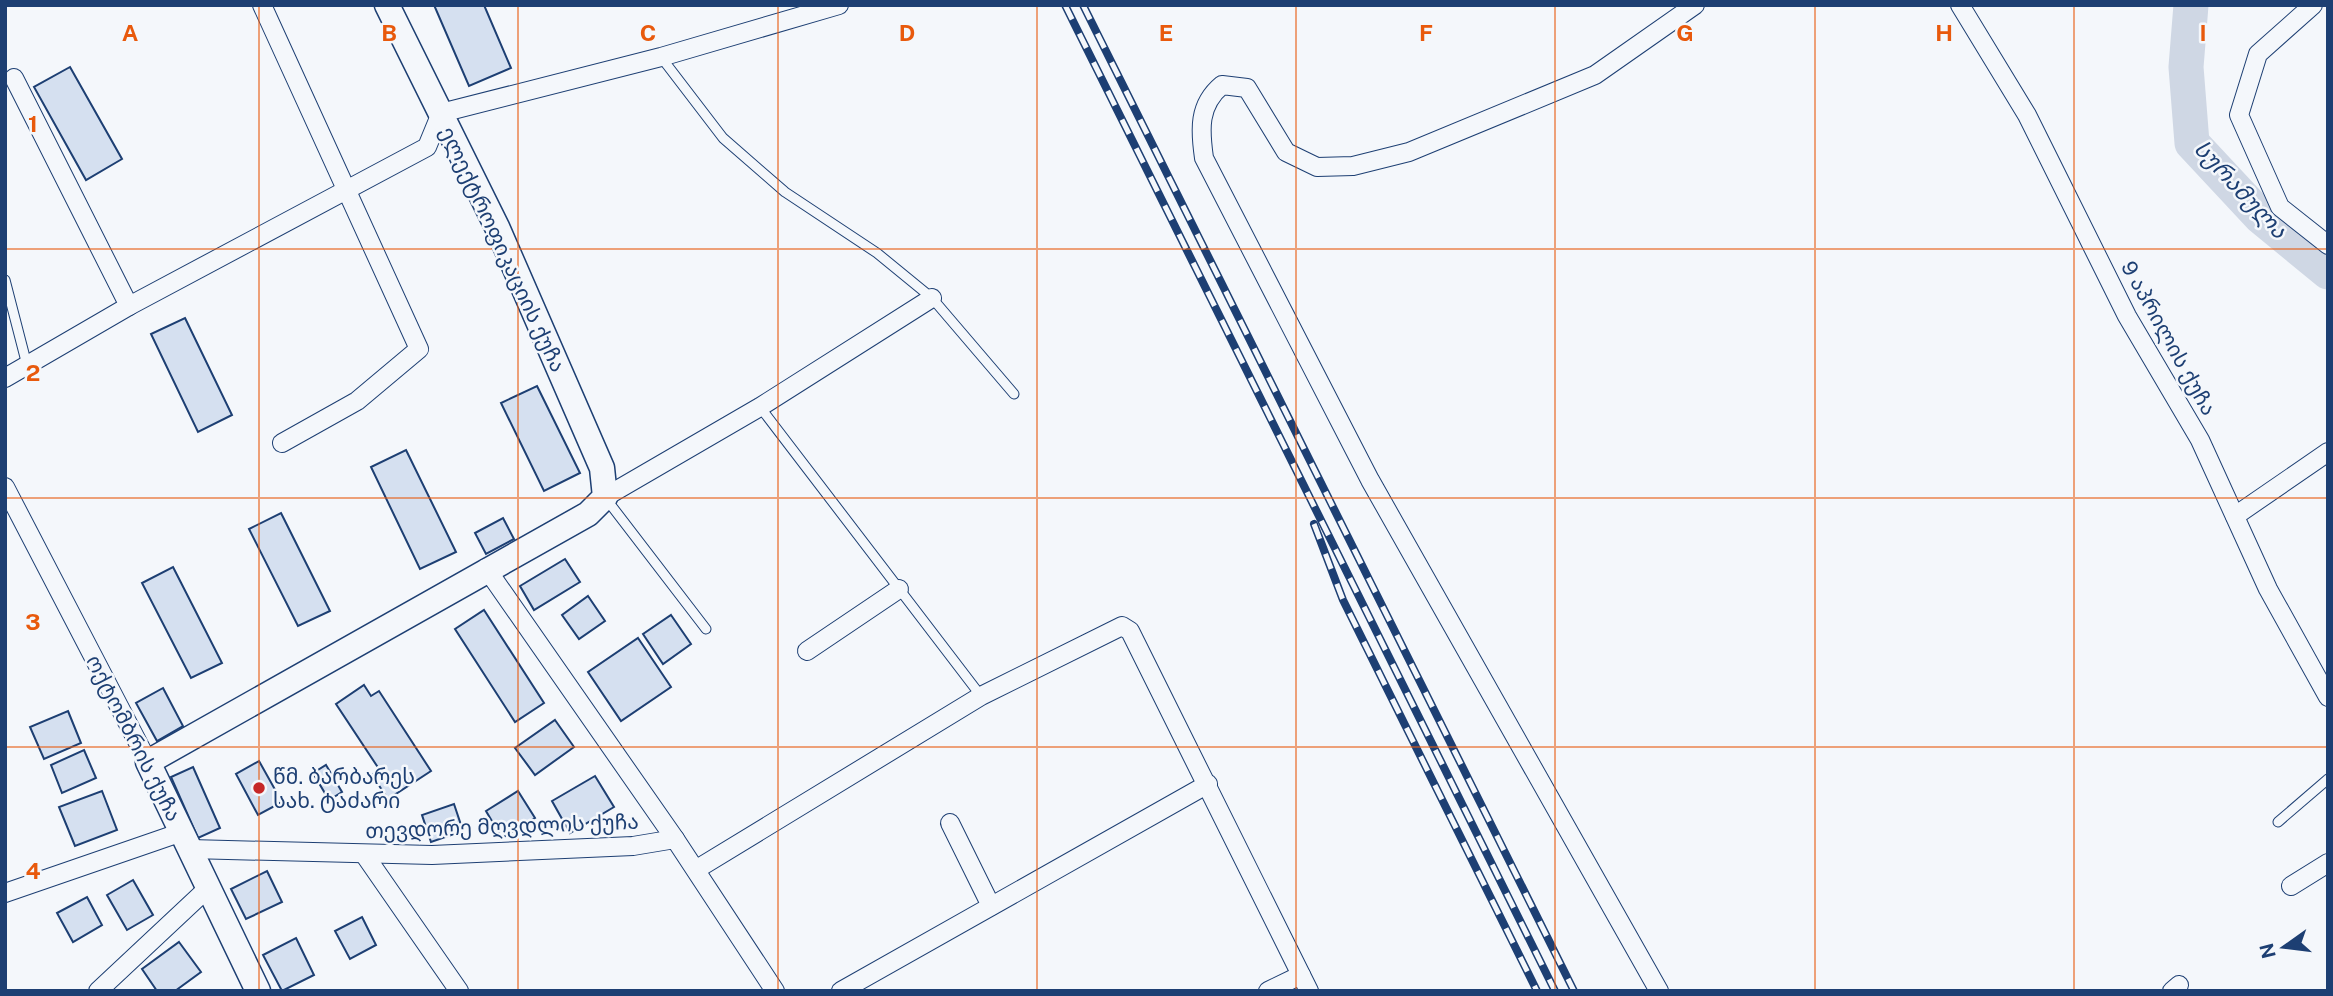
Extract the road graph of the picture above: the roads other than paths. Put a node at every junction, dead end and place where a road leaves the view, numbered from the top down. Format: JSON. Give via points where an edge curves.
{"nodes":[{"id":1,"x":262,"y":5,"type":"edge"},
{"id":2,"x":387,"y":5,"type":"edge"},
{"id":3,"x":839,"y":5,"type":"edge"},
{"id":4,"x":1695,"y":5,"type":"edge"},
{"id":5,"x":1960,"y":5,"type":"edge"},
{"id":6,"x":2313,"y":5,"type":"edge"},
{"id":7,"x":661,"y":57,"type":"junction"},
{"id":8,"x":14,"y":78,"type":"dead end"},
{"id":9,"x":441,"y":113,"type":"junction"},
{"id":10,"x":347,"y":191,"type":"junction"},
{"id":11,"x":2328,"y":246,"type":"edge"},
{"id":12,"x":5,"y":280,"type":"edge"},
{"id":13,"x":932,"y":298,"type":"junction"},
{"id":14,"x":129,"y":306,"type":"junction"},
{"id":15,"x":27,"y":365,"type":"junction"},
{"id":16,"x":5,"y":378,"type":"edge"},
{"id":17,"x":1014,"y":394,"type":"dead end"},
{"id":18,"x":760,"y":407,"type":"junction"},
{"id":19,"x":282,"y":443,"type":"dead end"},
{"id":20,"x":2328,"y":452,"type":"edge"},
{"id":21,"x":5,"y":487,"type":"edge"},
{"id":22,"x":605,"y":497,"type":"junction"},
{"id":23,"x":2235,"y":516,"type":"junction"},
{"id":24,"x":486,"y":568,"type":"junction"},
{"id":25,"x":899,"y":589,"type":"junction"},
{"id":26,"x":706,"y":629,"type":"dead end"},
{"id":27,"x":807,"y":651,"type":"dead end"},
{"id":28,"x":981,"y":696,"type":"junction"},
{"id":29,"x":2328,"y":697,"type":"edge"},
{"id":30,"x":148,"y":762,"type":"junction"},
{"id":31,"x":2328,"y":779,"type":"edge"},
{"id":32,"x":1208,"y":784,"type":"junction"},
{"id":33,"x":2278,"y":822,"type":"dead end"},
{"id":34,"x":950,"y":823,"type":"dead end"},
{"id":35,"x":675,"y":839,"type":"junction"},
{"id":36,"x":186,"y":841,"type":"junction"},
{"id":37,"x":364,"y":854,"type":"junction"},
{"id":38,"x":2328,"y":863,"type":"edge"},
{"id":39,"x":697,"y":869,"type":"junction"},
{"id":40,"x":2291,"y":886,"type":"dead end"},
{"id":41,"x":208,"y":888,"type":"junction"},
{"id":42,"x":5,"y":893,"type":"edge"},
{"id":43,"x":991,"y":906,"type":"junction"},
{"id":44,"x":1305,"y":983,"type":"edge"},
{"id":45,"x":98,"y":991,"type":"edge"},
{"id":46,"x":258,"y":991,"type":"edge"},
{"id":47,"x":459,"y":991,"type":"edge"},
{"id":48,"x":775,"y":991,"type":"edge"},
{"id":49,"x":841,"y":991,"type":"edge"},
{"id":50,"x":1268,"y":991,"type":"edge"},
{"id":51,"x":1659,"y":991,"type":"edge"}],
"edges":[{"from":1,"to":10,"type":"street"},
{"from":2,"to":9,"type":"street","name":"ელექტროფიკაციის ქუჩა"},
{"from":3,"to":7,"type":"street"},
{"from":4,"to":51,"type":"street","via":[[1595,75],[1409,152],[1353,166],[1317,166],[1286,152],[1247,88],[1222,85],[1209,95],[1199,126],[1204,158],[1370,480]]},
{"from":5,"to":23,"type":"street","name":"9 აპრილის ქუჩა","via":[[2027,115],[2127,316],[2200,440]]},
{"from":6,"to":11,"type":"street","via":[[2258,54],[2239,115],[2280,207]]},
{"from":7,"to":9,"type":"street"},
{"from":7,"to":13,"type":"lane","via":[[723,138],[785,192],[877,253]]},
{"from":8,"to":14,"type":"street"},
{"from":9,"to":10,"type":"street","via":[[427,147]]},
{"from":9,"to":22,"type":"street","name":"ელექტროფიკაციის ქუჩა","via":[[602,468]]},
{"from":10,"to":14,"type":"street"},
{"from":10,"to":19,"type":"street","via":[[419,349],[357,401]]},
{"from":12,"to":15,"type":"lane"},
{"from":13,"to":17,"type":"lane"},
{"from":13,"to":18,"type":"street"},
{"from":14,"to":15,"type":"street"},
{"from":15,"to":16,"type":"street"},
{"from":18,"to":22,"type":"street"},
{"from":18,"to":25,"type":"lane"},
{"from":20,"to":23,"type":"street"},
{"from":21,"to":30,"type":"street","name":"ოქტომბრის ქუჩა"},
{"from":22,"to":24,"type":"street","via":[[588,514]]},
{"from":22,"to":26,"type":"lane"},
{"from":23,"to":29,"type":"street","name":"9 აპრილის ქუჩა","via":[[2268,589]]},
{"from":24,"to":30,"type":"street"},
{"from":24,"to":35,"type":"street"},
{"from":25,"to":27,"type":"street"},
{"from":25,"to":28,"type":"lane"},
{"from":28,"to":32,"type":"street","via":[[1122,626],[1130,631]]},
{"from":28,"to":39,"type":"street"},
{"from":30,"to":36,"type":"street","name":"ოქტომბრის ქუჩა"},
{"from":31,"to":33,"type":"lane"},
{"from":32,"to":43,"type":"street"},
{"from":32,"to":44,"type":"street"},
{"from":34,"to":43,"type":"street"},
{"from":35,"to":37,"type":"street","name":"თევდორე მღვდლის ქუჩა","via":[[633,846]]},
{"from":35,"to":39,"type":"street"},
{"from":36,"to":37,"type":"street","name":"თევდორე მღვდლის ქუჩა"},
{"from":36,"to":41,"type":"street","name":"ოქტომბრის ქუჩა"},
{"from":36,"to":42,"type":"street"},
{"from":37,"to":47,"type":"street"},
{"from":38,"to":40,"type":"street"},
{"from":39,"to":48,"type":"street"},
{"from":41,"to":45,"type":"street"},
{"from":41,"to":46,"type":"street","name":"ოქტომბრის ქუჩა"},
{"from":43,"to":49,"type":"street"},
{"from":44,"to":50,"type":"street"}]}
